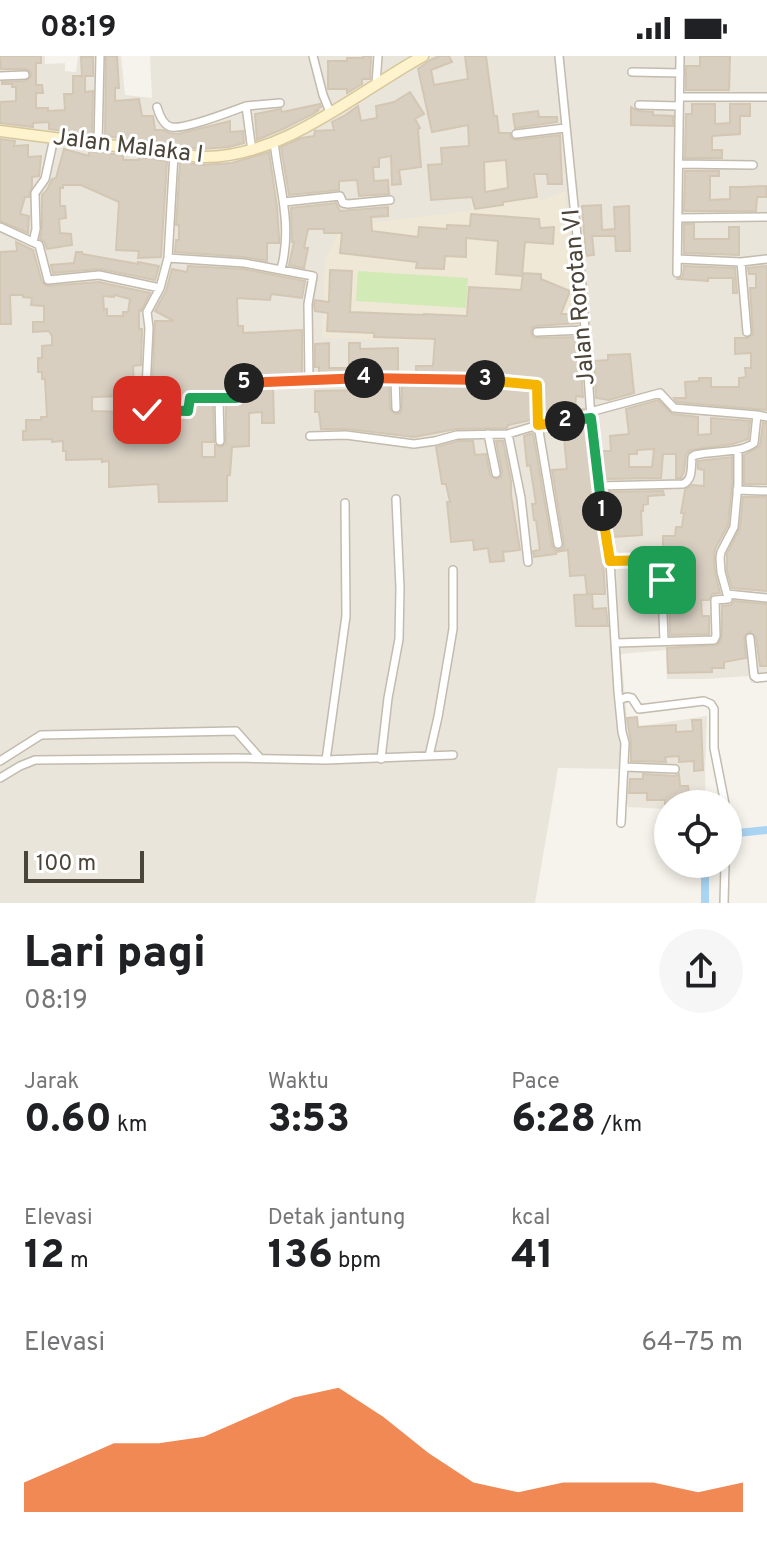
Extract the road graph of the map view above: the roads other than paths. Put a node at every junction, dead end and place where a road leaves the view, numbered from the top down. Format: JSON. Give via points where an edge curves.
{"nodes":[{"id":1,"x":100,"y":56,"type":"edge"},
{"id":2,"x":313,"y":56,"type":"edge"},
{"id":3,"x":378,"y":56,"type":"edge"},
{"id":4,"x":423,"y":56,"type":"edge"},
{"id":5,"x":559,"y":56,"type":"edge"},
{"id":6,"x":680,"y":56,"type":"edge"},
{"id":7,"x":405,"y":61,"type":"edge"},
{"id":8,"x":632,"y":72,"type":"dead end"},
{"id":9,"x":680,"y":73,"type":"junction"},
{"id":10,"x":25,"y":75,"type":"dead end"},
{"id":11,"x":0,"y":76,"type":"edge"},
{"id":12,"x":376,"y":84,"type":"junction"},
{"id":13,"x":767,"y":97,"type":"edge"},
{"id":14,"x":679,"y":101,"type":"junction"},
{"id":15,"x":280,"y":103,"type":"dead end"},
{"id":16,"x":326,"y":103,"type":"junction"},
{"id":17,"x":639,"y":105,"type":"dead end"},
{"id":18,"x":157,"y":107,"type":"dead end"},
{"id":19,"x":247,"y":111,"type":"junction"},
{"id":20,"x":565,"y":128,"type":"junction"},
{"id":21,"x":0,"y":131,"type":"edge"},
{"id":22,"x":516,"y":134,"type":"dead end"},
{"id":23,"x":54,"y":138,"type":"junction"},
{"id":24,"x":274,"y":142,"type":"junction"},
{"id":25,"x":98,"y":144,"type":"junction"},
{"id":26,"x":252,"y":151,"type":"junction"},
{"id":27,"x":174,"y":154,"type":"junction"},
{"id":28,"x":679,"y":164,"type":"junction"},
{"id":29,"x":753,"y":165,"type":"dead end"},
{"id":30,"x":390,"y":200,"type":"dead end"},
{"id":31,"x":284,"y":202,"type":"junction"},
{"id":32,"x":767,"y":217,"type":"edge"},
{"id":33,"x":678,"y":218,"type":"junction"},
{"id":34,"x":0,"y":227,"type":"edge"},
{"id":35,"x":35,"y":242,"type":"junction"},
{"id":36,"x":168,"y":258,"type":"junction"},
{"id":37,"x":677,"y":259,"type":"junction"},
{"id":38,"x":767,"y":259,"type":"edge"},
{"id":39,"x":741,"y":262,"type":"junction"},
{"id":40,"x":281,"y":269,"type":"junction"},
{"id":41,"x":677,"y":273,"type":"dead end"},
{"id":42,"x":160,"y":288,"type":"junction"},
{"id":43,"x":585,"y":330,"type":"junction"},
{"id":44,"x":537,"y":332,"type":"dead end"},
{"id":45,"x":747,"y":332,"type":"dead end"},
{"id":46,"x":395,"y":378,"type":"junction"},
{"id":47,"x":309,"y":381,"type":"junction"},
{"id":48,"x":219,"y":398,"type":"junction"},
{"id":49,"x":396,"y":408,"type":"dead end"},
{"id":50,"x":591,"y":415,"type":"junction"},
{"id":51,"x":757,"y":415,"type":"junction"},
{"id":52,"x":767,"y":417,"type":"edge"},
{"id":53,"x":538,"y":425,"type":"junction"},
{"id":54,"x":488,"y":434,"type":"junction"},
{"id":55,"x":508,"y":434,"type":"junction"},
{"id":56,"x":310,"y":436,"type":"dead end"},
{"id":57,"x":220,"y":441,"type":"dead end"},
{"id":58,"x":738,"y":450,"type":"junction"},
{"id":59,"x":496,"y":473,"type":"dead end"},
{"id":60,"x":598,"y":486,"type":"junction"},
{"id":61,"x":737,"y":490,"type":"junction"},
{"id":62,"x":767,"y":491,"type":"edge"},
{"id":63,"x":396,"y":499,"type":"dead end"},
{"id":64,"x":345,"y":503,"type":"dead end"},
{"id":65,"x":558,"y":544,"type":"dead end"},
{"id":66,"x":610,"y":561,"type":"junction"},
{"id":67,"x":528,"y":562,"type":"dead end"},
{"id":68,"x":453,"y":570,"type":"dead end"},
{"id":69,"x":727,"y":594,"type":"junction"},
{"id":70,"x":767,"y":598,"type":"edge"},
{"id":71,"x":750,"y":638,"type":"dead end"},
{"id":72,"x":664,"y":641,"type":"junction"},
{"id":73,"x":616,"y":643,"type":"junction"},
{"id":74,"x":767,"y":677,"type":"edge"},
{"id":75,"x":619,"y":700,"type":"junction"},
{"id":76,"x":26,"y":745,"type":"junction"},
{"id":77,"x":453,"y":755,"type":"dead end"},
{"id":78,"x":429,"y":756,"type":"junction"},
{"id":79,"x":260,"y":758,"type":"junction"},
{"id":80,"x":381,"y":759,"type":"junction"},
{"id":81,"x":35,"y":760,"type":"junction"},
{"id":82,"x":326,"y":760,"type":"junction"},
{"id":83,"x":0,"y":761,"type":"edge"},
{"id":84,"x":625,"y":767,"type":"junction"},
{"id":85,"x":675,"y":769,"type":"dead end"},
{"id":86,"x":0,"y":778,"type":"edge"},
{"id":87,"x":722,"y":790,"type":"edge"},
{"id":88,"x":621,"y":823,"type":"dead end"},
{"id":89,"x":725,"y":878,"type":"edge"},
{"id":90,"x":724,"y":903,"type":"edge"}],
"edges":[{"from":1,"to":25,"type":"street"},
{"from":2,"to":16,"type":"street"},
{"from":3,"to":12,"type":"street"},
{"from":4,"to":7,"type":"street","name":"Jalan Malaka I"},
{"from":5,"to":20,"type":"street","name":"Jalan Rorotan VI"},
{"from":6,"to":9,"type":"street"},
{"from":7,"to":12,"type":"street","name":"Jalan Malaka I"},
{"from":8,"to":9,"type":"street"},
{"from":9,"to":14,"type":"street"},
{"from":10,"to":11,"type":"street"},
{"from":12,"to":16,"type":"street","name":"Jalan Malaka I"},
{"from":13,"to":14,"type":"street"},
{"from":14,"to":17,"type":"street"},
{"from":14,"to":28,"type":"street"},
{"from":15,"to":19,"type":"street"},
{"from":16,"to":24,"type":"street","name":"Jalan Malaka I"},
{"from":18,"to":19,"type":"street","via":[[172,127]]},
{"from":19,"to":26,"type":"street"},
{"from":20,"to":22,"type":"street"},
{"from":20,"to":43,"type":"street","name":"Jalan Rorotan VI"},
{"from":21,"to":23,"type":"street","name":"Jalan Malaka I"},
{"from":23,"to":25,"type":"street","name":"Jalan Malaka I"},
{"from":23,"to":35,"type":"street","via":[[45,179],[35,193]]},
{"from":24,"to":26,"type":"street","name":"Jalan Malaka I"},
{"from":24,"to":31,"type":"street"},
{"from":25,"to":27,"type":"street","name":"Jalan Malaka I"},
{"from":26,"to":27,"type":"street","name":"Jalan Malaka I","via":[[216,158]]},
{"from":27,"to":36,"type":"street"},
{"from":28,"to":29,"type":"street"},
{"from":28,"to":33,"type":"street"},
{"from":30,"to":31,"type":"street","via":[[348,204],[340,196]]},
{"from":31,"to":40,"type":"street","via":[[287,229]]},
{"from":32,"to":33,"type":"street"},
{"from":33,"to":37,"type":"street"},
{"from":34,"to":35,"type":"street"},
{"from":35,"to":42,"type":"street","via":[[48,280],[99,275]]},
{"from":36,"to":40,"type":"street"},
{"from":36,"to":42,"type":"street"},
{"from":37,"to":39,"type":"street"},
{"from":37,"to":41,"type":"street"},
{"from":38,"to":39,"type":"street"},
{"from":39,"to":45,"type":"street"},
{"from":40,"to":47,"type":"street","via":[[314,277],[308,304]]},
{"from":42,"to":48,"type":"street","via":[[147,312],[145,410],[188,411],[190,398]]},
{"from":43,"to":44,"type":"street"},
{"from":43,"to":50,"type":"street","name":"Jalan Rorotan VI"},
{"from":46,"to":47,"type":"street"},
{"from":46,"to":49,"type":"street"},
{"from":46,"to":53,"type":"street","via":[[537,385]]},
{"from":47,"to":48,"type":"street","via":[[241,383],[236,398]]},
{"from":48,"to":57,"type":"street"},
{"from":50,"to":51,"type":"street","via":[[661,393],[674,408]]},
{"from":50,"to":53,"type":"street"},
{"from":50,"to":60,"type":"street","name":"Jalan Rorotan VI"},
{"from":51,"to":52,"type":"street"},
{"from":51,"to":58,"type":"street","via":[[754,445]]},
{"from":53,"to":55,"type":"street"},
{"from":53,"to":65,"type":"street"},
{"from":54,"to":55,"type":"street"},
{"from":54,"to":56,"type":"street","via":[[414,444]]},
{"from":54,"to":59,"type":"street"},
{"from":55,"to":67,"type":"street"},
{"from":58,"to":60,"type":"street","via":[[695,455],[690,478],[683,484]]},
{"from":58,"to":61,"type":"street"},
{"from":60,"to":66,"type":"street","name":"Jalan Rorotan VI"},
{"from":61,"to":62,"type":"street"},
{"from":61,"to":69,"type":"street","via":[[734,527],[720,558]]},
{"from":63,"to":80,"type":"street","via":[[399,639]]},
{"from":64,"to":82,"type":"street","via":[[346,616]]},
{"from":66,"to":72,"type":"street","via":[[661,561]]},
{"from":66,"to":73,"type":"street","name":"Jalan Rorotan VI"},
{"from":68,"to":78,"type":"street","via":[[453,629]]},
{"from":69,"to":70,"type":"street"},
{"from":69,"to":72,"type":"street","via":[[728,599],[715,601],[714,640]]},
{"from":71,"to":74,"type":"street","via":[[754,676]]},
{"from":72,"to":73,"type":"street"},
{"from":73,"to":75,"type":"street","name":"Jalan Rorotan VI"},
{"from":75,"to":84,"type":"street","name":"Jalan Rorotan VI"},
{"from":75,"to":87,"type":"street","via":[[632,698],[639,709],[711,704]]},
{"from":76,"to":79,"type":"street","via":[[41,735],[236,731]]},
{"from":76,"to":81,"type":"street"},
{"from":76,"to":83,"type":"street"},
{"from":77,"to":78,"type":"street"},
{"from":78,"to":80,"type":"street"},
{"from":79,"to":81,"type":"street"},
{"from":79,"to":82,"type":"street"},
{"from":80,"to":82,"type":"street"},
{"from":81,"to":86,"type":"street"},
{"from":84,"to":85,"type":"street"},
{"from":84,"to":88,"type":"street","name":"Jalan Rorotan VI"},
{"from":89,"to":90,"type":"street"}]}
